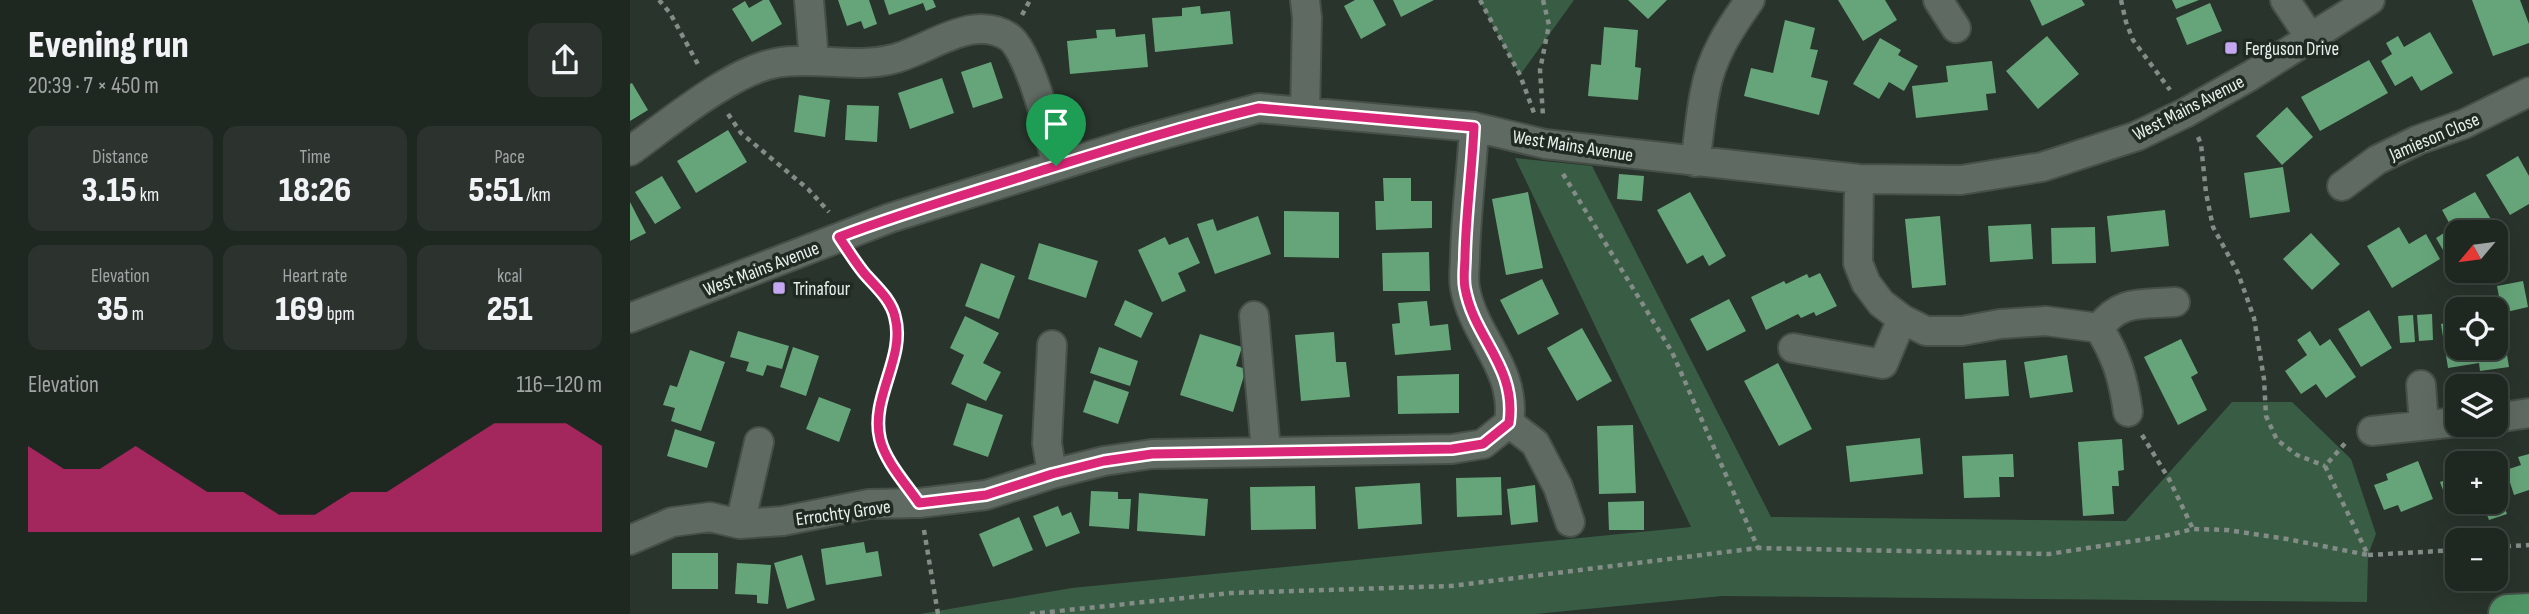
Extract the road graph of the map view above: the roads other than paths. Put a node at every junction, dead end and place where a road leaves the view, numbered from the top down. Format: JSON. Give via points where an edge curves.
{"nodes":[{"id":1,"x":809,"y":0,"type":"edge"},
{"id":2,"x":1305,"y":0,"type":"edge"},
{"id":3,"x":1750,"y":0,"type":"edge"},
{"id":4,"x":1938,"y":0,"type":"edge"},
{"id":5,"x":2285,"y":0,"type":"edge"},
{"id":6,"x":2370,"y":0,"type":"edge"},
{"id":7,"x":1956,"y":28,"type":"dead end"},
{"id":8,"x":2309,"y":37,"type":"junction"},
{"id":9,"x":814,"y":60,"type":"junction"},
{"id":10,"x":2529,"y":92,"type":"edge"},
{"id":11,"x":1305,"y":112,"type":"junction"},
{"id":12,"x":1474,"y":127,"type":"junction"},
{"id":13,"x":630,"y":151,"type":"edge"},
{"id":14,"x":1695,"y":162,"type":"junction"},
{"id":15,"x":1056,"y":166,"type":"junction"},
{"id":16,"x":1859,"y":179,"type":"junction"},
{"id":17,"x":2342,"y":186,"type":"dead end"},
{"id":18,"x":2175,"y":302,"type":"dead end"},
{"id":19,"x":1254,"y":316,"type":"dead end"},
{"id":20,"x":630,"y":318,"type":"edge"},
{"id":21,"x":1902,"y":319,"type":"junction"},
{"id":22,"x":2099,"y":328,"type":"junction"},
{"id":23,"x":1052,"y":345,"type":"dead end"},
{"id":24,"x":1793,"y":348,"type":"dead end"},
{"id":25,"x":2421,"y":385,"type":"dead end"},
{"id":26,"x":2128,"y":412,"type":"road end"},
{"id":27,"x":2529,"y":413,"type":"edge"},
{"id":28,"x":2508,"y":416,"type":"edge"},
{"id":29,"x":1509,"y":423,"type":"junction"},
{"id":30,"x":2445,"y":423,"type":"edge"},
{"id":31,"x":2424,"y":425,"type":"junction"},
{"id":32,"x":2372,"y":431,"type":"road end"},
{"id":33,"x":759,"y":442,"type":"dead end"},
{"id":34,"x":1266,"y":451,"type":"junction"},
{"id":35,"x":1052,"y":474,"type":"junction"},
{"id":36,"x":1570,"y":522,"type":"dead end"},
{"id":37,"x":740,"y":524,"type":"junction"},
{"id":38,"x":630,"y":540,"type":"edge"},
{"id":39,"x":2529,"y":613,"type":"edge"},
{"id":40,"x":2508,"y":614,"type":"edge"}],
"edges":[{"from":1,"to":9,"type":"street"},
{"from":2,"to":11,"type":"street"},
{"from":3,"to":14,"type":"street","via":[[1714,60]]},
{"from":4,"to":7,"type":"street"},
{"from":5,"to":8,"type":"street"},
{"from":6,"to":8,"type":"street","name":"West Mains Avenue"},
{"from":8,"to":16,"type":"street","name":"West Mains Avenue","via":[[2185,113],[2137,136],[2042,167],[1961,180]]},
{"from":9,"to":13,"type":"street","via":[[774,63],[744,75]]},
{"from":9,"to":15,"type":"street","via":[[893,60],[965,31],[998,32],[1011,38],[1028,65]]},
{"from":10,"to":17,"type":"street","name":"Jamieson Close","via":[[2378,160]]},
{"from":11,"to":12,"type":"street","name":"West Mains Avenue"},
{"from":11,"to":15,"type":"street","name":"West Mains Avenue","via":[[1259,108]]},
{"from":12,"to":14,"type":"street","name":"West Mains Avenue","via":[[1545,144]]},
{"from":12,"to":29,"type":"street","via":[[1464,286],[1473,314],[1505,373]]},
{"from":14,"to":16,"type":"street","name":"West Mains Avenue"},
{"from":15,"to":20,"type":"street","name":"West Mains Avenue","via":[[890,218]]},
{"from":16,"to":21,"type":"street","via":[[1858,263],[1881,303]]},
{"from":18,"to":22,"type":"street","via":[[2123,306]]},
{"from":19,"to":34,"type":"street"},
{"from":21,"to":22,"type":"street","via":[[1926,331],[2046,321]]},
{"from":21,"to":24,"type":"street","via":[[1883,364]]},
{"from":22,"to":26,"type":"street","via":[[2120,370]]},
{"from":23,"to":35,"type":"street","via":[[1047,443]]},
{"from":25,"to":31,"type":"street"},
{"from":27,"to":28,"type":"street"},
{"from":29,"to":34,"type":"street","name":"Errochty Grove","via":[[1483,444],[1452,449]]},
{"from":29,"to":36,"type":"street","via":[[1535,443]]},
{"from":30,"to":31,"type":"street"},
{"from":31,"to":32,"type":"street"},
{"from":33,"to":37,"type":"street"},
{"from":34,"to":35,"type":"street","name":"Errochty Grove","via":[[1152,454]]},
{"from":35,"to":37,"type":"street","name":"Errochty Grove","via":[[986,495],[869,504],[783,521]]},
{"from":37,"to":38,"type":"street","name":"Errochty Grove","via":[[710,517],[672,522]]},
{"from":39,"to":40,"type":"highway"}]}
